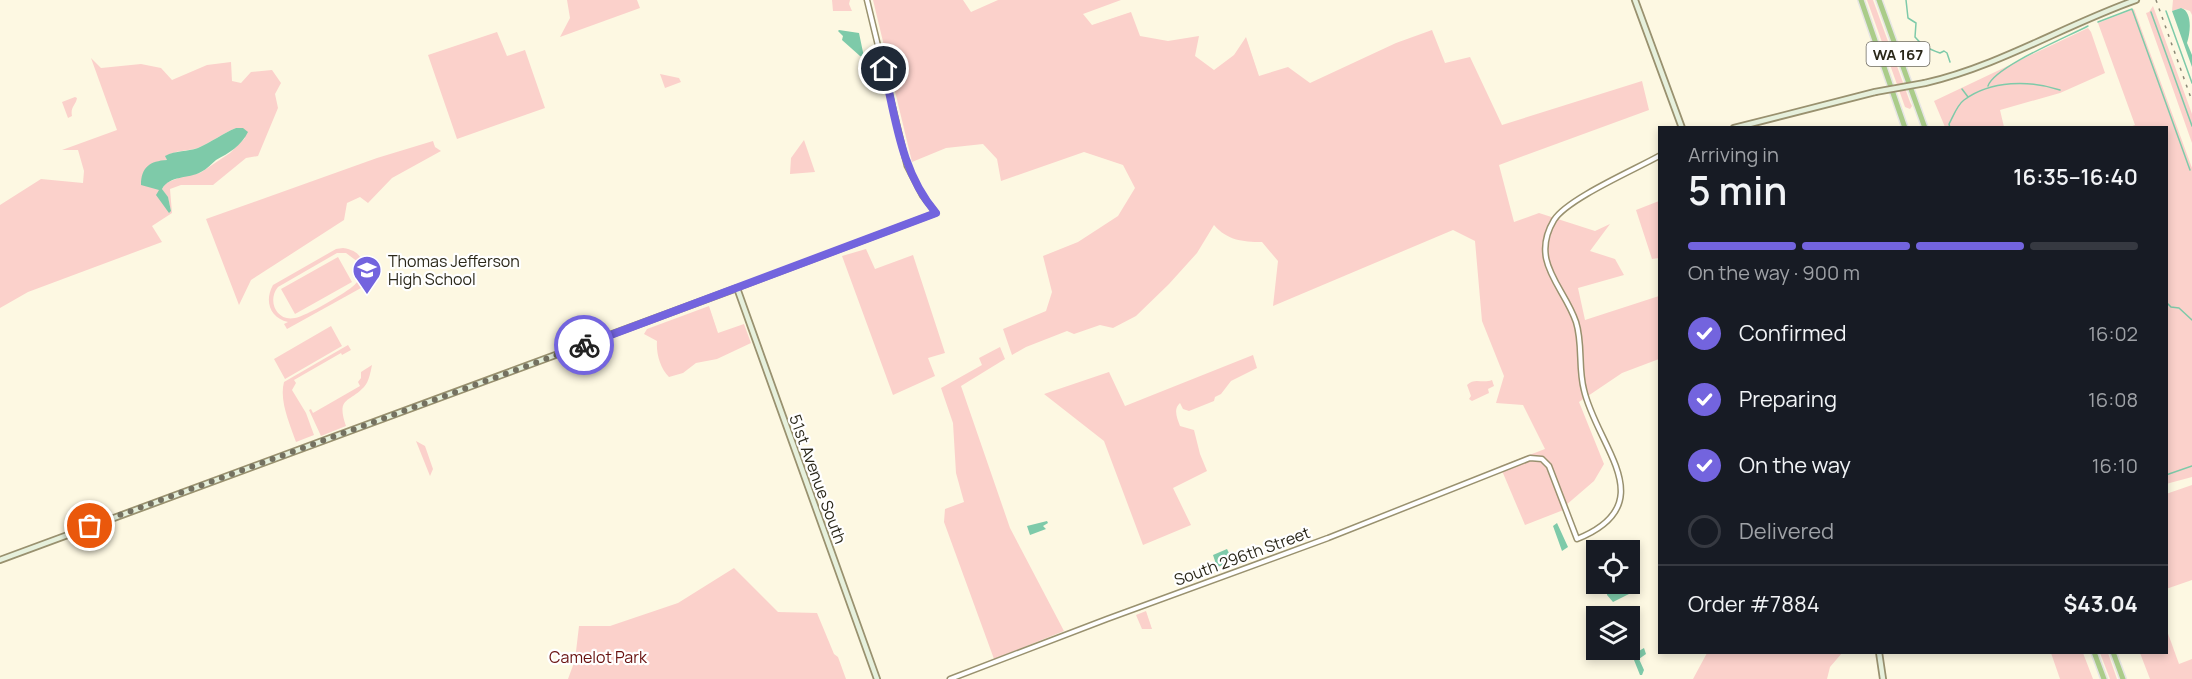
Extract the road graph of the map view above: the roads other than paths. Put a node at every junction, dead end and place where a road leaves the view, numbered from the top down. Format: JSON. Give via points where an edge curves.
{"nodes":[{"id":1,"x":867,"y":0,"type":"edge"},
{"id":2,"x":1635,"y":0,"type":"edge"},
{"id":3,"x":1861,"y":0,"type":"edge"},
{"id":4,"x":1879,"y":0,"type":"edge"},
{"id":5,"x":2136,"y":0,"type":"edge"},
{"id":6,"x":1681,"y":126,"type":"edge"},
{"id":7,"x":1742,"y":126,"type":"edge"},
{"id":8,"x":1904,"y":126,"type":"edge"},
{"id":9,"x":1924,"y":126,"type":"edge"},
{"id":10,"x":1658,"y":157,"type":"edge"},
{"id":11,"x":737,"y":288,"type":"junction"},
{"id":12,"x":0,"y":560,"type":"edge"},
{"id":13,"x":1879,"y":654,"type":"edge"},
{"id":14,"x":2095,"y":654,"type":"edge"},
{"id":15,"x":2114,"y":654,"type":"edge"},
{"id":16,"x":877,"y":679,"type":"edge"},
{"id":17,"x":950,"y":679,"type":"edge"},
{"id":18,"x":1883,"y":679,"type":"edge"},
{"id":19,"x":2104,"y":679,"type":"edge"},
{"id":20,"x":2122,"y":679,"type":"edge"}],
"edges":[{"from":1,"to":11,"type":"street","via":[[907,166],[936,213]]},
{"from":2,"to":6,"type":"main road"},
{"from":3,"to":8,"type":"highway","number":"WA 167"},
{"from":4,"to":9,"type":"highway","number":"WA 167"},
{"from":5,"to":7,"type":"main road","bridge":true,"via":[[1946,78]]},
{"from":10,"to":17,"type":"street","name":"South 296th Street","via":[[1566,207],[1552,226],[1546,247],[1548,268],[1576,322],[1588,407],[1620,474],[1616,511],[1594,531],[1577,538],[1552,471],[1535,457]]},
{"from":11,"to":12,"type":"main road"},
{"from":11,"to":16,"type":"main road","name":"51st Avenue South"},
{"from":13,"to":18,"type":"main road"},
{"from":14,"to":19,"type":"highway"},
{"from":15,"to":20,"type":"highway"}]}
